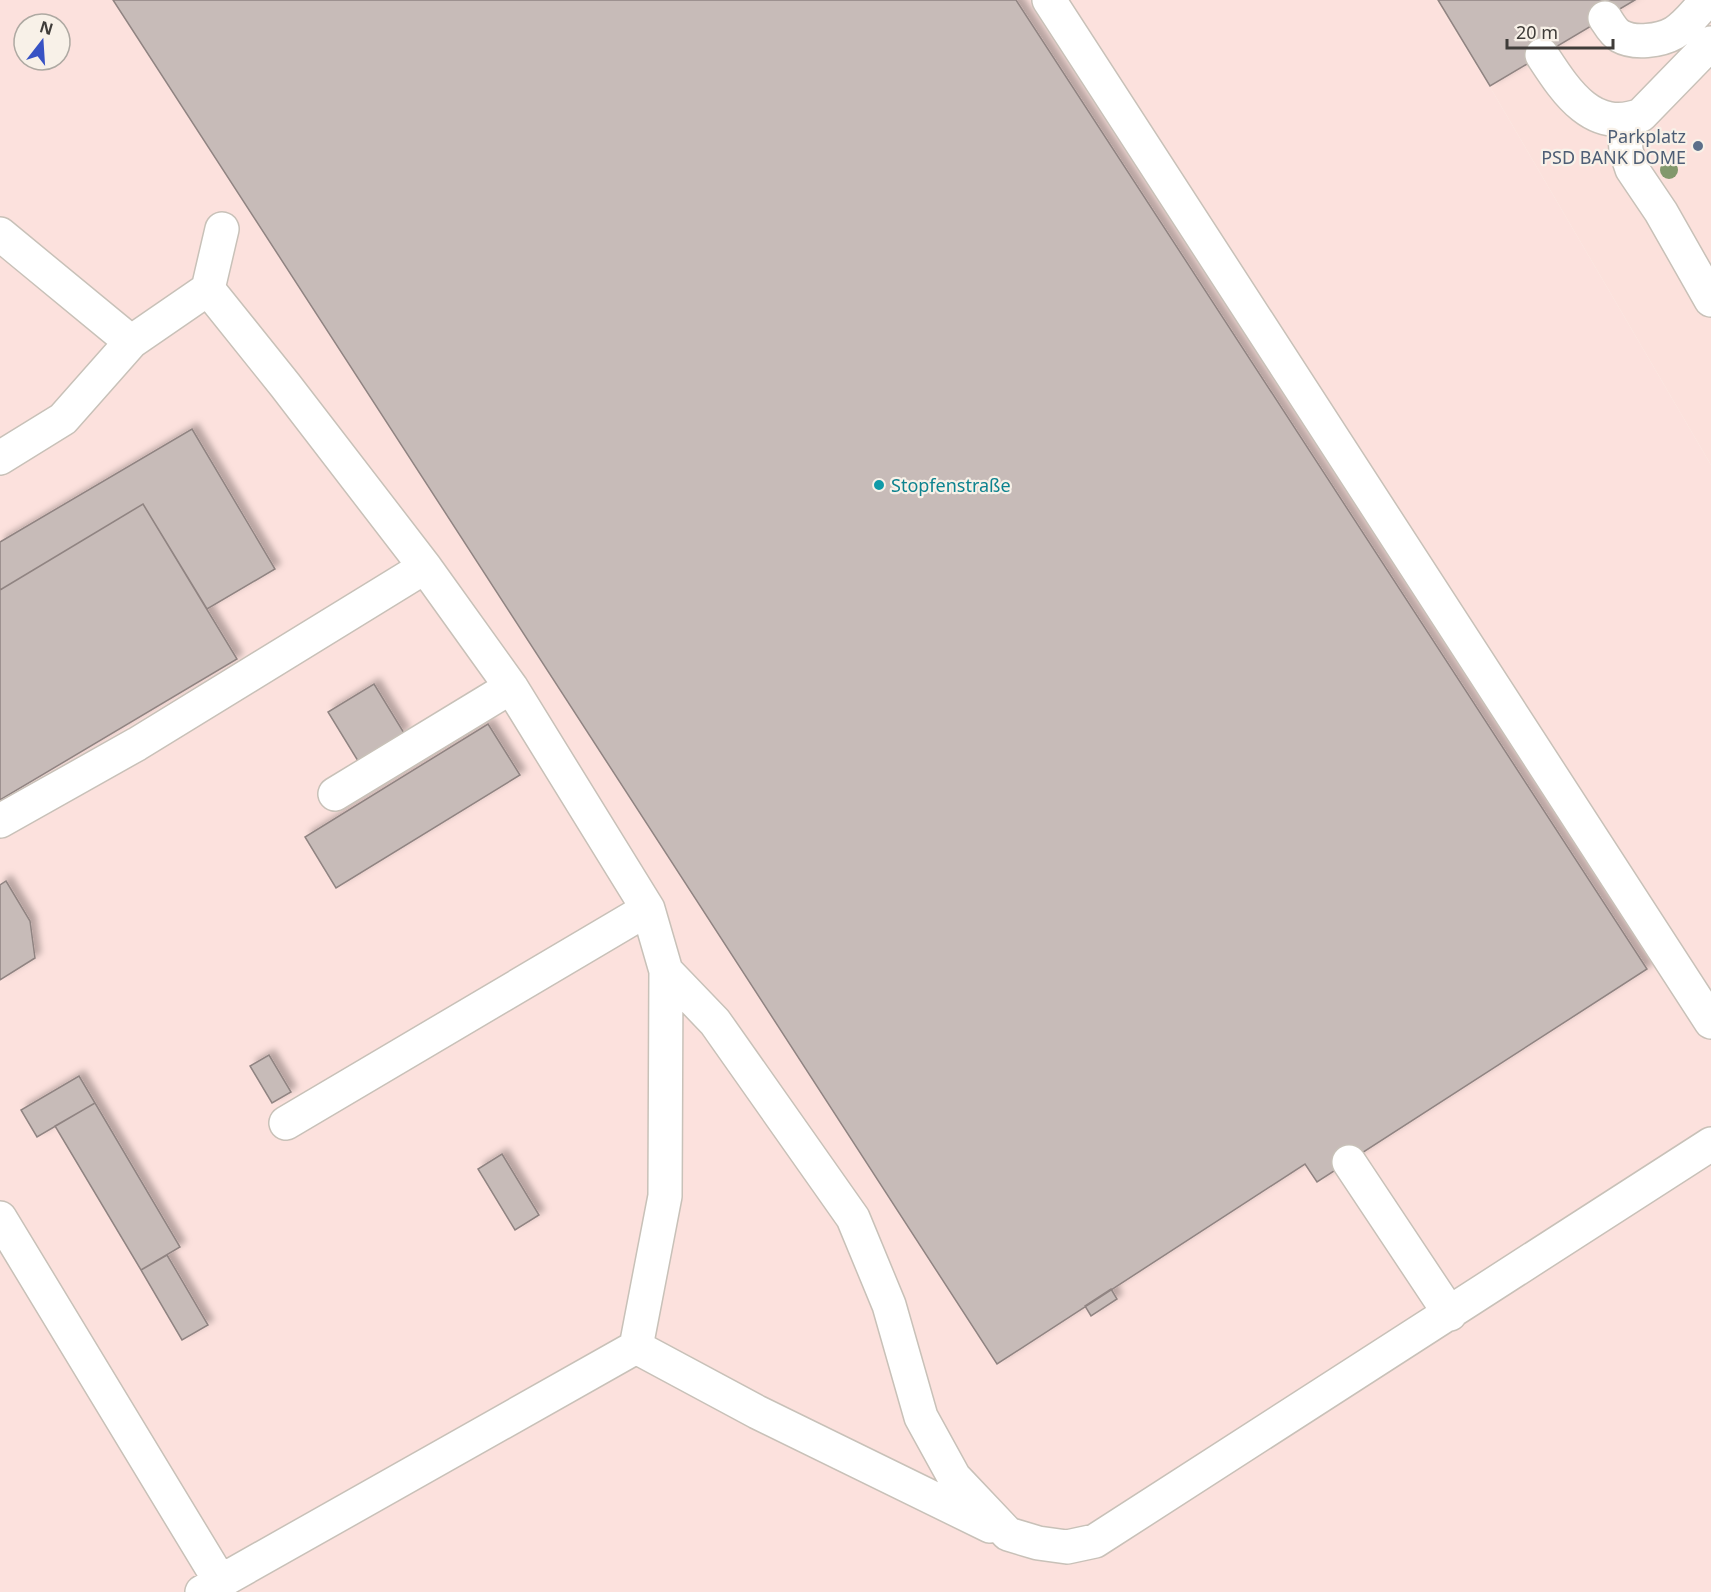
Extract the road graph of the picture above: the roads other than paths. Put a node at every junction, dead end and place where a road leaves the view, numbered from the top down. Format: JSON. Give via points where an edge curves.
{"nodes":[{"id":1,"x":1049,"y":0,"type":"edge"},
{"id":2,"x":1707,"y":0,"type":"edge"},
{"id":3,"x":1605,"y":18,"type":"dead end"},
{"id":4,"x":1711,"y":43,"type":"edge"},
{"id":5,"x":1542,"y":55,"type":"dead end"},
{"id":6,"x":1627,"y":120,"type":"junction"},
{"id":7,"x":222,"y":230,"type":"dead end"},
{"id":8,"x":0,"y":234,"type":"edge"},
{"id":9,"x":208,"y":289,"type":"junction"},
{"id":10,"x":1711,"y":300,"type":"edge"},
{"id":11,"x":131,"y":342,"type":"junction"},
{"id":12,"x":0,"y":458,"type":"edge"},
{"id":13,"x":425,"y":567,"type":"junction"},
{"id":14,"x":511,"y":687,"type":"junction"},
{"id":15,"x":335,"y":794,"type":"dead end"},
{"id":16,"x":0,"y":821,"type":"edge"},
{"id":17,"x":648,"y":909,"type":"junction"},
{"id":18,"x":666,"y":971,"type":"junction"},
{"id":19,"x":1711,"y":1022,"type":"edge"},
{"id":20,"x":286,"y":1123,"type":"dead end"},
{"id":21,"x":1711,"y":1144,"type":"edge"},
{"id":22,"x":1349,"y":1162,"type":"dead end"},
{"id":23,"x":0,"y":1218,"type":"edge"},
{"id":24,"x":1450,"y":1314,"type":"junction"},
{"id":25,"x":636,"y":1347,"type":"junction"},
{"id":26,"x":1008,"y":1534,"type":"junction"},
{"id":27,"x":211,"y":1586,"type":"edge"}],
"edges":[{"from":1,"to":19,"type":"street"},
{"from":2,"to":3,"type":"street","via":[[1673,33],[1655,40],[1620,36]]},
{"from":4,"to":6,"type":"street","via":[[1641,115]]},
{"from":5,"to":6,"type":"street","via":[[1580,105],[1598,116]]},
{"from":6,"to":10,"type":"street","via":[[1626,151],[1632,169]]},
{"from":7,"to":9,"type":"street"},
{"from":8,"to":11,"type":"street"},
{"from":9,"to":11,"type":"street"},
{"from":9,"to":13,"type":"street"},
{"from":11,"to":12,"type":"street","via":[[63,419]]},
{"from":13,"to":14,"type":"street"},
{"from":13,"to":16,"type":"street","via":[[137,744]]},
{"from":14,"to":15,"type":"street"},
{"from":14,"to":17,"type":"street"},
{"from":17,"to":18,"type":"street"},
{"from":17,"to":20,"type":"street"},
{"from":18,"to":25,"type":"street","via":[[665,1196]]},
{"from":18,"to":26,"type":"street","via":[[715,1022],[853,1218],[889,1305],[921,1417],[954,1477]]},
{"from":21,"to":24,"type":"street"},
{"from":22,"to":24,"type":"street"},
{"from":23,"to":27,"type":"street"},
{"from":24,"to":26,"type":"street","via":[[1095,1541],[1067,1547]]},
{"from":25,"to":26,"type":"street","via":[[757,1412]]},
{"from":25,"to":27,"type":"street"}]}
